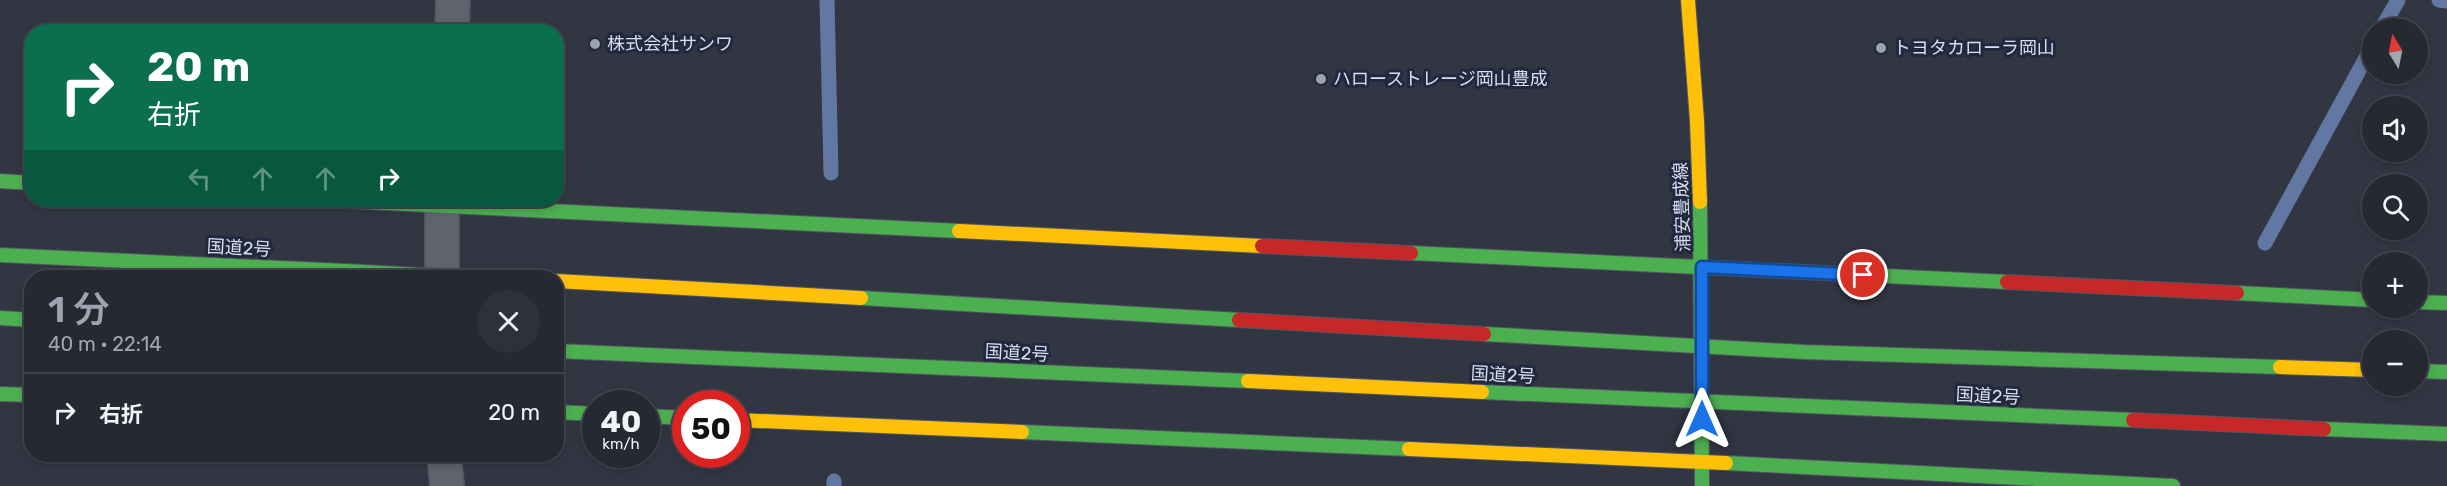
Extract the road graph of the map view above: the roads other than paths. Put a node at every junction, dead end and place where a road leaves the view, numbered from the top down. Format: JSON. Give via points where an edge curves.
{"nodes":[{"id":1,"x":453,"y":0,"type":"edge"},
{"id":2,"x":1688,"y":0,"type":"edge"},
{"id":3,"x":452,"y":24,"type":"edge"},
{"id":4,"x":0,"y":181,"type":"edge"},
{"id":5,"x":24,"y":182,"type":"edge"},
{"id":6,"x":441,"y":207,"type":"edge"},
{"id":7,"x":520,"y":207,"type":"edge"},
{"id":8,"x":0,"y":255,"type":"edge"},
{"id":9,"x":1702,"y":267,"type":"junction"},
{"id":10,"x":322,"y":270,"type":"edge"},
{"id":11,"x":442,"y":270,"type":"edge"},
{"id":12,"x":564,"y":281,"type":"edge"},
{"id":13,"x":2362,"y":299,"type":"edge"},
{"id":14,"x":2428,"y":302,"type":"edge"},
{"id":15,"x":2447,"y":303,"type":"edge"},
{"id":16,"x":0,"y":318,"type":"edge"},
{"id":17,"x":24,"y":320,"type":"edge"},
{"id":18,"x":564,"y":351,"type":"edge"},
{"id":19,"x":2362,"y":370,"type":"edge"},
{"id":20,"x":2428,"y":371,"type":"edge"},
{"id":21,"x":2447,"y":372,"type":"edge"},
{"id":22,"x":0,"y":394,"type":"edge"},
{"id":23,"x":24,"y":395,"type":"edge"},
{"id":24,"x":564,"y":412,"type":"edge"},
{"id":25,"x":582,"y":413,"type":"edge"},
{"id":26,"x":750,"y":421,"type":"edge"},
{"id":27,"x":2447,"y":434,"type":"edge"},
{"id":28,"x":445,"y":462,"type":"edge"},
{"id":29,"x":1702,"y":462,"type":"junction"},
{"id":30,"x":447,"y":486,"type":"edge"},
{"id":31,"x":1702,"y":486,"type":"edge"},
{"id":32,"x":2174,"y":486,"type":"edge"}],
"edges":[{"from":1,"to":3,"type":"street"},
{"from":2,"to":9,"type":"main road","name":"浦安豊成線"},
{"from":4,"to":5,"type":"main road"},
{"from":6,"to":11,"type":"street"},
{"from":7,"to":9,"type":"main road"},
{"from":8,"to":10,"type":"main road","name":"国道2号","bridge":true},
{"from":9,"to":13,"type":"main road"},
{"from":9,"to":29,"type":"main road","name":"浦安豊成線"},
{"from":12,"to":19,"type":"main road","name":"国道2号","bridge":true,"via":[[1804,352]]},
{"from":14,"to":15,"type":"main road"},
{"from":16,"to":17,"type":"main road"},
{"from":18,"to":27,"type":"main road","name":"国道2号","bridge":true},
{"from":20,"to":21,"type":"main road"},
{"from":22,"to":23,"type":"main road"},
{"from":24,"to":25,"type":"main road"},
{"from":26,"to":29,"type":"main road"},
{"from":28,"to":30,"type":"street"},
{"from":29,"to":31,"type":"main road","name":"浦安豊成線"},
{"from":29,"to":32,"type":"main road"}]}
